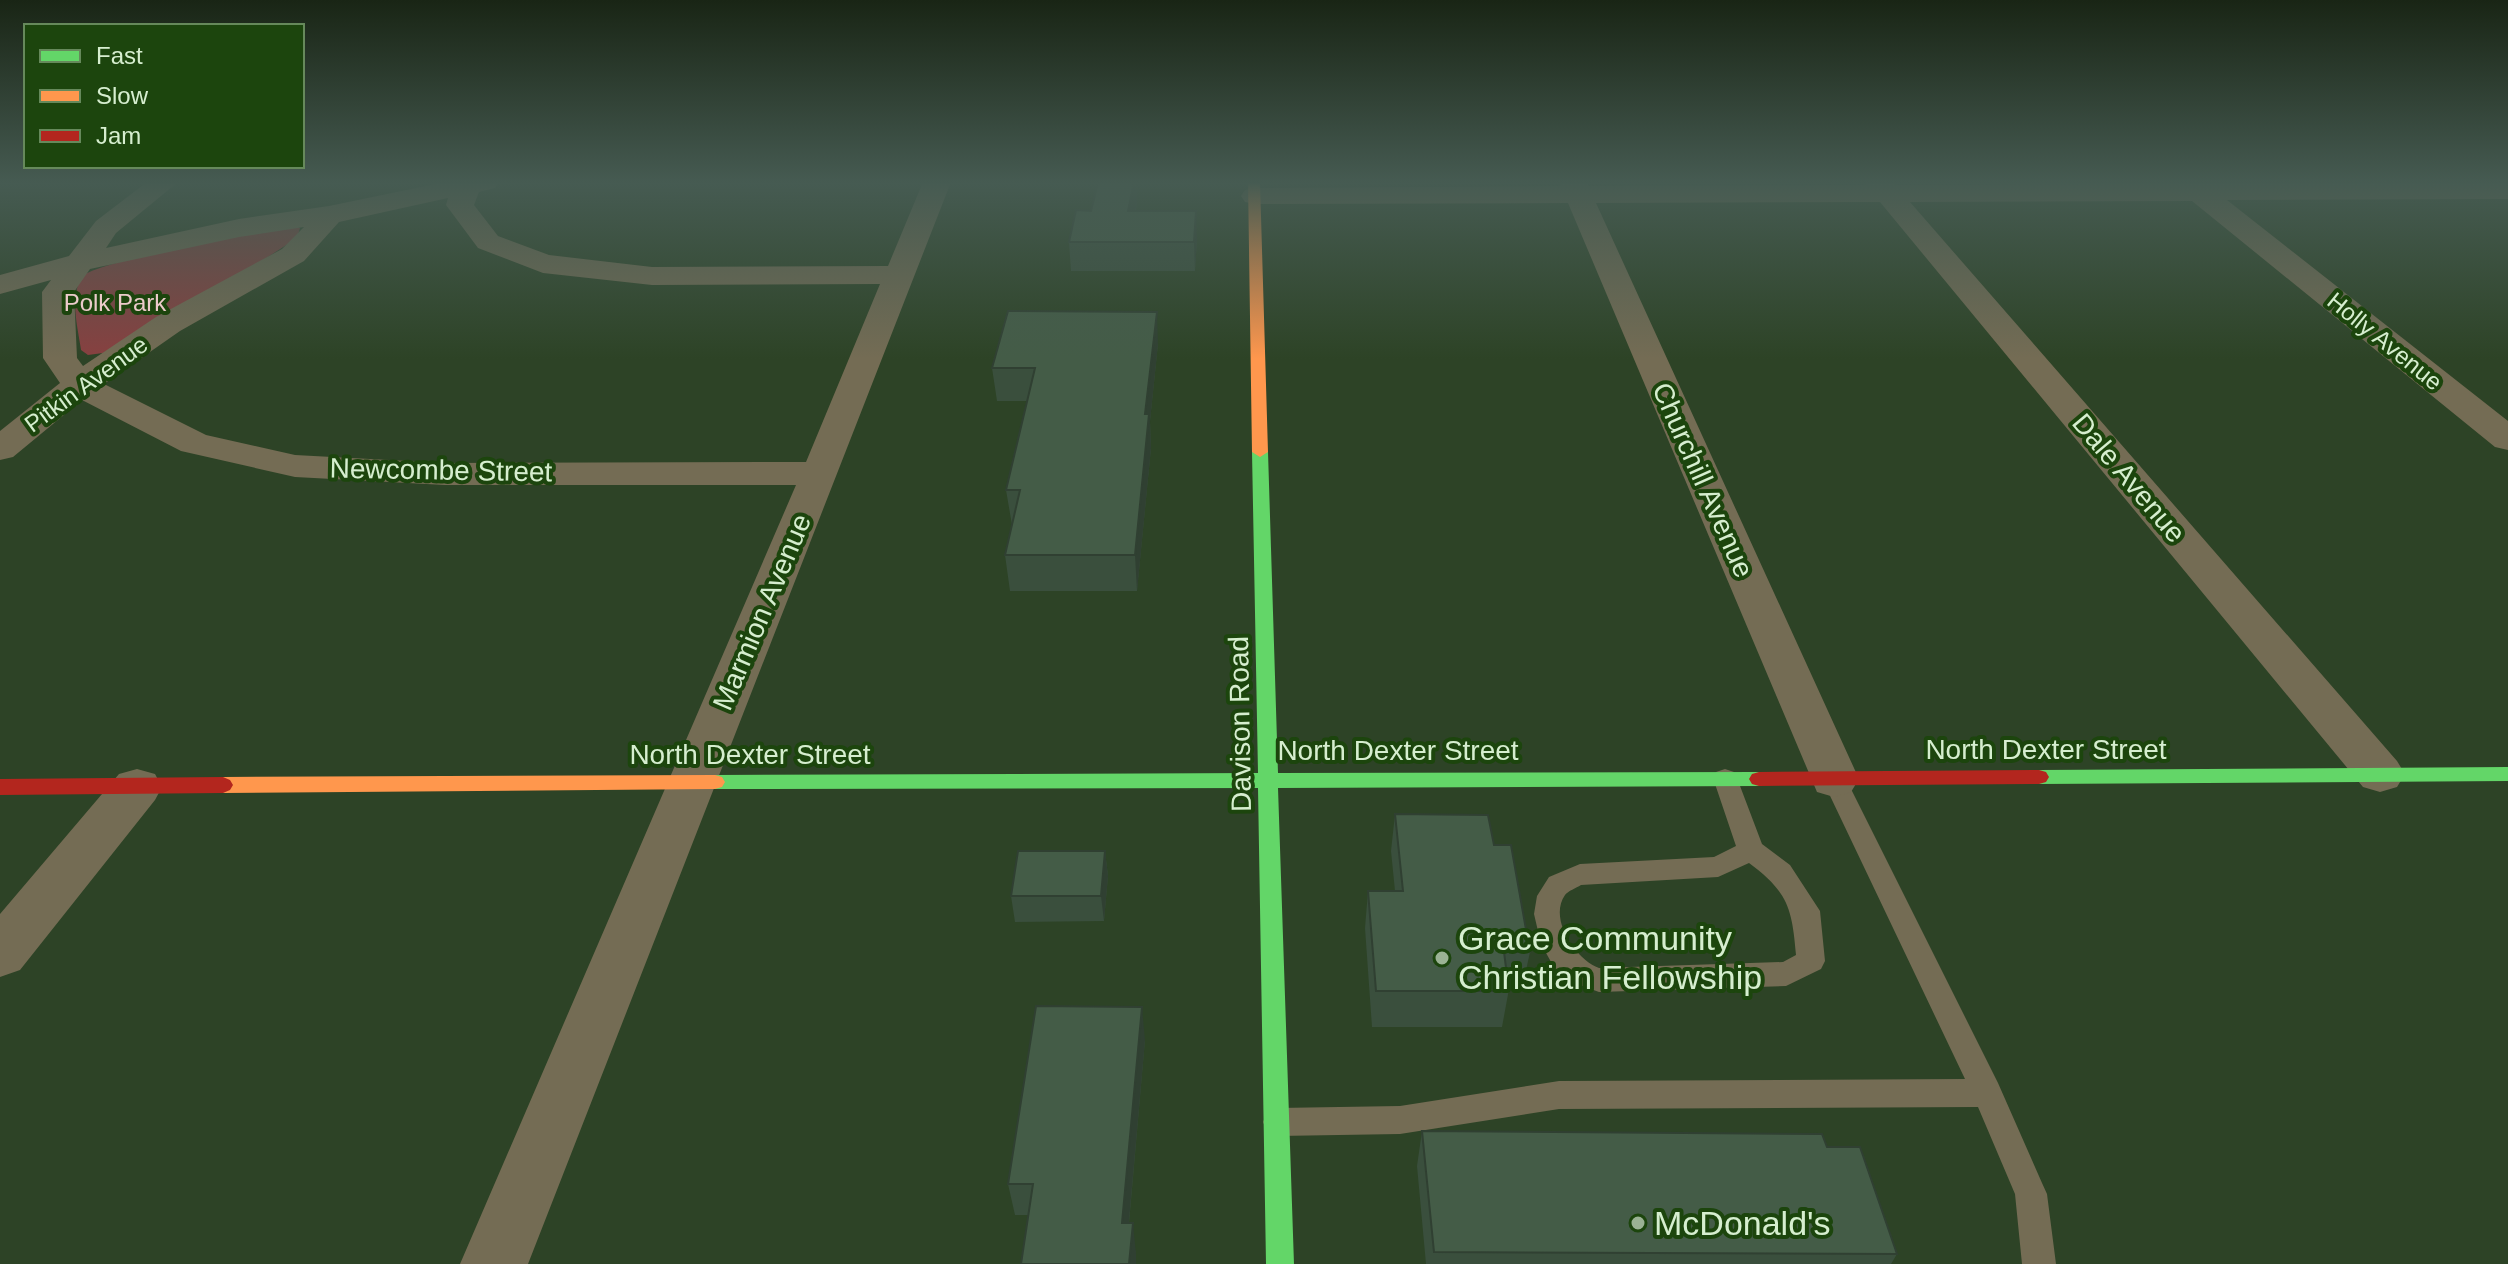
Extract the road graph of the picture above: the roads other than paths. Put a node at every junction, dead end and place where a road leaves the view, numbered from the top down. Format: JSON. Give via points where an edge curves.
{"nodes":[{"id":1,"x":95,"y":241,"type":"edge"},
{"id":2,"x":179,"y":241,"type":"edge"},
{"id":3,"x":308,"y":241,"type":"edge"},
{"id":4,"x":487,"y":241,"type":"edge"},
{"id":5,"x":914,"y":241,"type":"edge"},
{"id":6,"x":1255,"y":241,"type":"edge"},
{"id":7,"x":1598,"y":241,"type":"edge"},
{"id":8,"x":1928,"y":241,"type":"edge"},
{"id":9,"x":2260,"y":241,"type":"edge"},
{"id":10,"x":77,"y":263,"type":"junction"},
{"id":11,"x":900,"y":275,"type":"junction"},
{"id":12,"x":0,"y":285,"type":"edge"},
{"id":13,"x":79,"y":385,"type":"junction"},
{"id":14,"x":2508,"y":439,"type":"edge"},
{"id":15,"x":0,"y":449,"type":"edge"},
{"id":16,"x":820,"y":473,"type":"junction"},
{"id":17,"x":2380,"y":774,"type":"junction"},
{"id":18,"x":2508,"y":774,"type":"edge"},
{"id":19,"x":1269,"y":778,"type":"junction"},
{"id":20,"x":1725,"y":778,"type":"junction"},
{"id":21,"x":1834,"y":779,"type":"junction"},
{"id":22,"x":691,"y":782,"type":"junction"},
{"id":23,"x":0,"y":787,"type":"edge"},
{"id":24,"x":137,"y":787,"type":"junction"},
{"id":25,"x":1751,"y":850,"type":"junction"},
{"id":26,"x":0,"y":954,"type":"edge"},
{"id":27,"x":1987,"y":1093,"type":"junction"},
{"id":28,"x":1277,"y":1122,"type":"junction"},
{"id":29,"x":494,"y":1264,"type":"edge"},
{"id":30,"x":1280,"y":1264,"type":"edge"},
{"id":31,"x":2039,"y":1264,"type":"edge"}],
"edges":[{"from":1,"to":10,"type":"street"},
{"from":2,"to":10,"type":"street"},
{"from":3,"to":13,"type":"street","name":"Pitkin Avenue","via":[[293,255],[168,324]]},
{"from":4,"to":11,"type":"street","via":[[543,264],[652,276]]},
{"from":5,"to":11,"type":"street","name":"Marmion Avenue"},
{"from":6,"to":19,"type":"street","name":"Davison Road"},
{"from":7,"to":21,"type":"street","name":"Churchill Avenue"},
{"from":8,"to":17,"type":"street","name":"Dale Avenue"},
{"from":9,"to":14,"type":"street","name":"Holly Avenue"},
{"from":10,"to":12,"type":"street"},
{"from":10,"to":13,"type":"street","via":[[58,292],[60,358]]},
{"from":11,"to":16,"type":"street","name":"Marmion Avenue"},
{"from":13,"to":15,"type":"street","name":"Pitkin Avenue"},
{"from":13,"to":16,"type":"street","name":"Newcombe Street","via":[[194,443],[295,466],[445,474]]},
{"from":16,"to":22,"type":"street","name":"Marmion Avenue"},
{"from":17,"to":18,"type":"street","name":"North Dexter Street"},
{"from":17,"to":21,"type":"street","name":"North Dexter Street"},
{"from":19,"to":20,"type":"street","name":"North Dexter Street"},
{"from":19,"to":22,"type":"street","name":"North Dexter Street"},
{"from":19,"to":28,"type":"street","name":"Davison Road"},
{"from":20,"to":21,"type":"street","name":"North Dexter Street"},
{"from":20,"to":25,"type":"lane"},
{"from":21,"to":27,"type":"lane"},
{"from":22,"to":24,"type":"street","name":"North Dexter Street"},
{"from":22,"to":29,"type":"street","name":"Marmion Avenue"},
{"from":23,"to":24,"type":"street","name":"North Dexter Street"},
{"from":24,"to":26,"type":"street"},
{"from":25,"to":25,"type":"lane","via":[[1781,872],[1806,911],[1811,961],[1786,974],[1599,980],[1571,969],[1555,944],[1550,895],[1562,881],[1580,874],[1718,867]]},
{"from":27,"to":28,"type":"lane","via":[[1559,1095],[1400,1120]]},
{"from":27,"to":31,"type":"lane","via":[[2031,1194]]},
{"from":28,"to":30,"type":"street","name":"Davison Road"}]}
